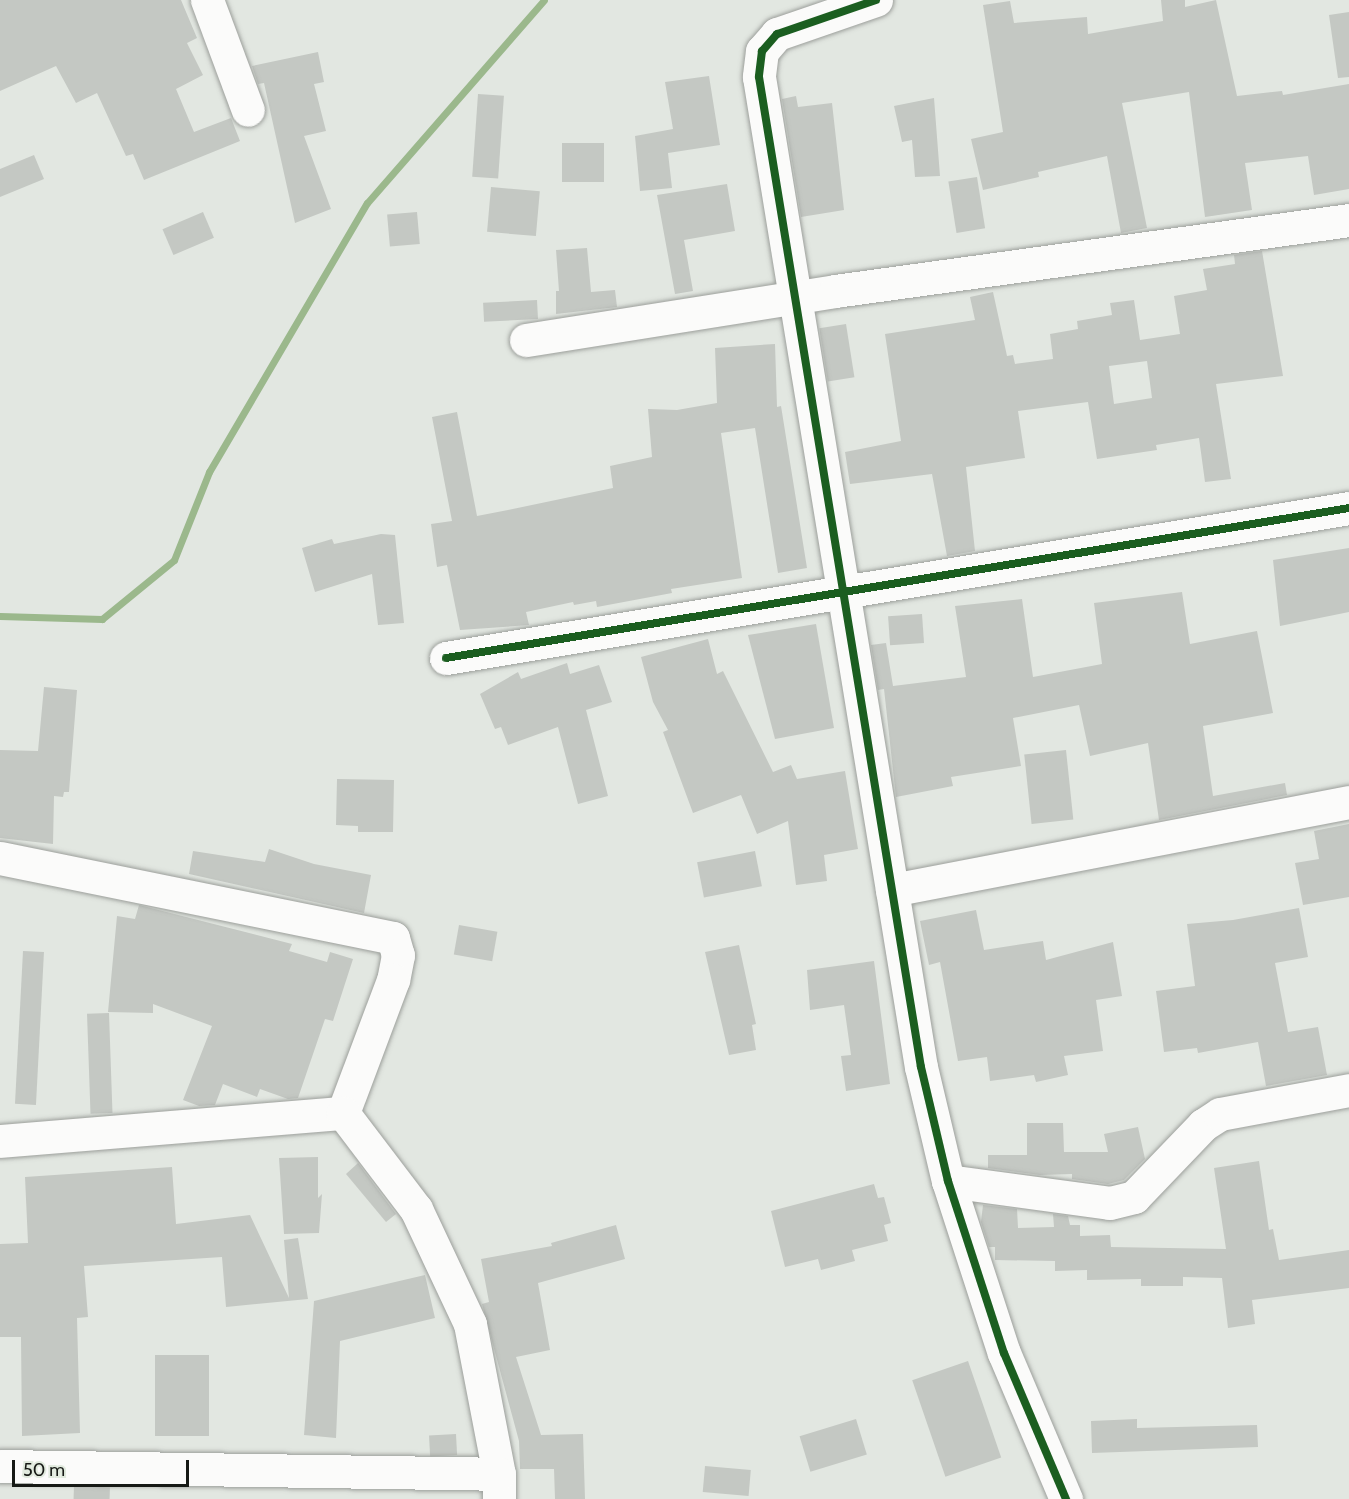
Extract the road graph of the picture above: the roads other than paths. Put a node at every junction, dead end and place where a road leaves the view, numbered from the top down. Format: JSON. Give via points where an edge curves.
{"nodes":[{"id":1,"x":207,"y":0,"type":"edge"},
{"id":2,"x":876,"y":0,"type":"edge"},
{"id":3,"x":248,"y":110,"type":"dead end"},
{"id":4,"x":1349,"y":220,"type":"edge"},
{"id":5,"x":796,"y":300,"type":"junction"},
{"id":6,"x":526,"y":340,"type":"dead end"},
{"id":7,"x":1349,"y":508,"type":"edge"},
{"id":8,"x":845,"y":589,"type":"junction"},
{"id":9,"x":446,"y":658,"type":"dead end"},
{"id":10,"x":1349,"y":802,"type":"edge"},
{"id":11,"x":0,"y":858,"type":"edge"},
{"id":12,"x":892,"y":890,"type":"junction"},
{"id":13,"x":1349,"y":1090,"type":"edge"},
{"id":14,"x":343,"y":1113,"type":"junction"},
{"id":15,"x":0,"y":1141,"type":"edge"},
{"id":16,"x":948,"y":1181,"type":"junction"},
{"id":17,"x":0,"y":1466,"type":"edge"},
{"id":18,"x":499,"y":1486,"type":"edge"},
{"id":19,"x":1066,"y":1499,"type":"edge"}],
"edges":[{"from":1,"to":3,"type":"street"},
{"from":2,"to":5,"type":"street","via":[[777,34],[762,51],[759,77]]},
{"from":4,"to":5,"type":"street"},
{"from":5,"to":6,"type":"street"},
{"from":5,"to":8,"type":"street"},
{"from":7,"to":8,"type":"street"},
{"from":8,"to":9,"type":"street"},
{"from":8,"to":12,"type":"street"},
{"from":10,"to":12,"type":"street"},
{"from":11,"to":14,"type":"street","via":[[393,938],[398,955],[393,980]]},
{"from":12,"to":16,"type":"street","via":[[921,1067]]},
{"from":13,"to":16,"type":"street","via":[[1220,1114],[1203,1125],[1134,1197],[1110,1203]]},
{"from":14,"to":15,"type":"street"},
{"from":14,"to":18,"type":"street","via":[[416,1209],[470,1324]]},
{"from":16,"to":19,"type":"street","via":[[1004,1353]]},
{"from":17,"to":18,"type":"street"}]}
